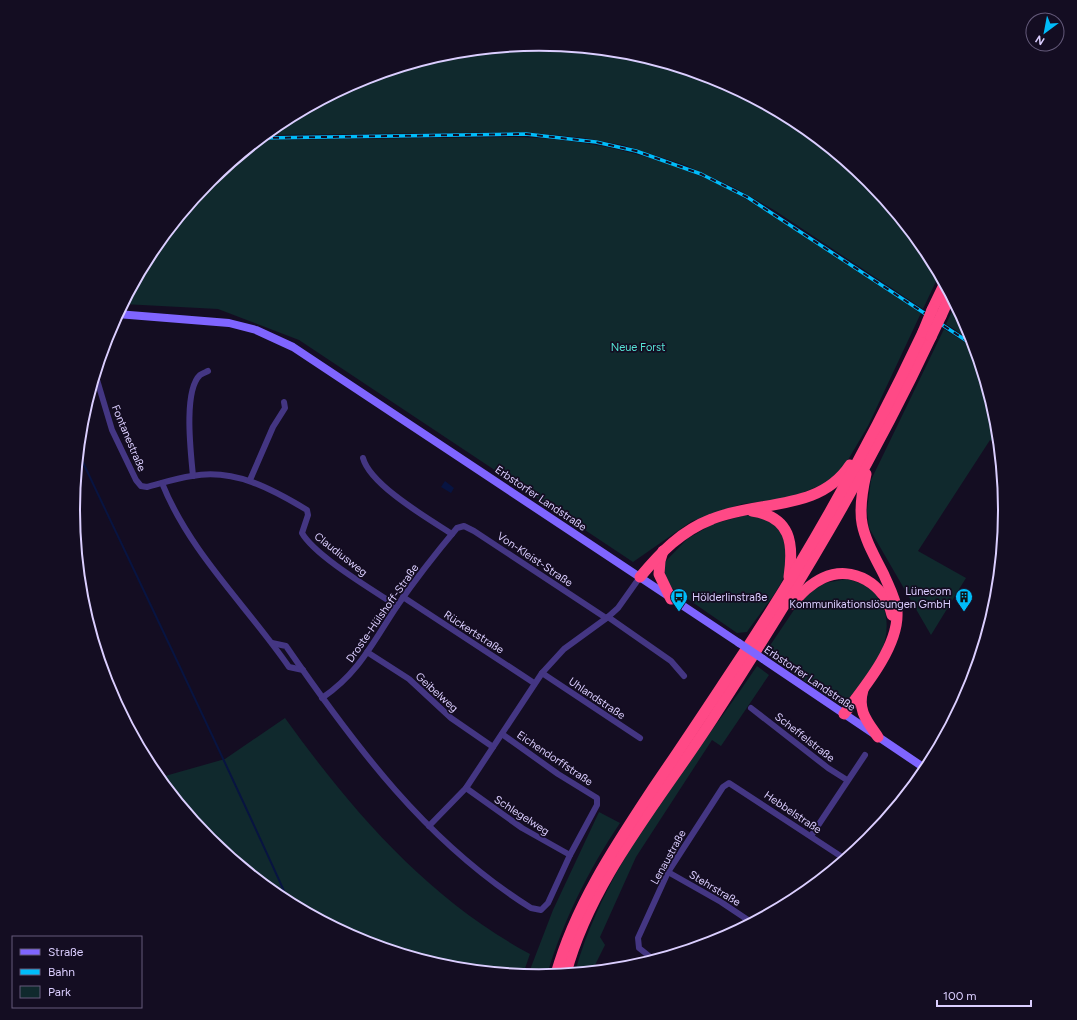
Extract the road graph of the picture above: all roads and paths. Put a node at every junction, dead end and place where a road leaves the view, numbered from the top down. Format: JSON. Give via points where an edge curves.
{"nodes":[{"id":1,"x":942,"y":292,"type":"edge"},
{"id":2,"x":947,"y":300,"type":"edge"},
{"id":3,"x":937,"y":313,"type":"junction"},
{"id":4,"x":123,"y":315,"type":"edge"},
{"id":5,"x":927,"y":334,"type":"junction"},
{"id":6,"x":208,"y":370,"type":"dead end"},
{"id":7,"x":98,"y":382,"type":"edge"},
{"id":8,"x":284,"y":402,"type":"dead end"},
{"id":9,"x":874,"y":430,"type":"junction"},
{"id":10,"x":363,"y":458,"type":"dead end"},
{"id":11,"x":868,"y":462,"type":"junction"},
{"id":12,"x":193,"y":476,"type":"junction"},
{"id":13,"x":250,"y":480,"type":"junction"},
{"id":14,"x":162,"y":483,"type":"junction"},
{"id":15,"x":141,"y":486,"type":"joint"},
{"id":16,"x":744,"y":509,"type":"junction"},
{"id":17,"x":452,"y":534,"type":"junction"},
{"id":18,"x":664,"y":549,"type":"junction"},
{"id":19,"x":640,"y":578,"type":"junction"},
{"id":20,"x":788,"y":582,"type":"junction"},
{"id":21,"x":403,"y":597,"type":"junction"},
{"id":22,"x":671,"y":598,"type":"junction"},
{"id":23,"x":397,"y":606,"type":"junction"},
{"id":24,"x":607,"y":618,"type":"junction"},
{"id":25,"x":776,"y":621,"type":"junction"},
{"id":26,"x":895,"y":625,"type":"junction"},
{"id":27,"x":272,"y":642,"type":"junction"},
{"id":28,"x":367,"y":652,"type":"junction"},
{"id":29,"x":303,"y":670,"type":"junction"},
{"id":30,"x":542,"y":674,"type":"junction"},
{"id":31,"x":684,"y":676,"type":"dead end"},
{"id":32,"x":534,"y":683,"type":"junction"},
{"id":33,"x":863,"y":688,"type":"junction"},
{"id":34,"x":322,"y":698,"type":"junction"},
{"id":35,"x":751,"y":708,"type":"dead end"},
{"id":36,"x":844,"y":714,"type":"junction"},
{"id":37,"x":502,"y":734,"type":"junction"},
{"id":38,"x":878,"y":737,"type":"junction"},
{"id":39,"x":640,"y":738,"type":"dead end"},
{"id":40,"x":493,"y":747,"type":"junction"},
{"id":41,"x":865,"y":755,"type":"dead end"},
{"id":42,"x":920,"y":765,"type":"edge"},
{"id":43,"x":847,"y":780,"type":"junction"},
{"id":44,"x":729,"y":783,"type":"joint"},
{"id":45,"x":466,"y":788,"type":"junction"},
{"id":46,"x":429,"y":826,"type":"junction"},
{"id":47,"x":811,"y":836,"type":"junction"},
{"id":48,"x":570,"y":855,"type":"junction"},
{"id":49,"x":840,"y":856,"type":"edge"},
{"id":50,"x":668,"y":872,"type":"junction"},
{"id":51,"x":747,"y":919,"type":"edge"},
{"id":52,"x":648,"y":955,"type":"edge"},
{"id":53,"x":558,"y":968,"type":"edge"},
{"id":54,"x":568,"y":968,"type":"edge"}],
"edges":[{"from":1,"to":3,"type":"highway"},
{"from":2,"to":3,"type":"highway"},
{"from":3,"to":5,"type":"highway","bridge":true},
{"from":4,"to":19,"type":"street","name":"Erbstorfer Landstraße","via":[[229,323],[256,330],[293,347]]},
{"from":5,"to":9,"type":"highway"},
{"from":5,"to":11,"type":"highway"},
{"from":6,"to":12,"type":"street","via":[[195,383],[192,396],[189,436]]},
{"from":7,"to":15,"type":"street","name":"Fontanestraße","via":[[112,430]]},
{"from":8,"to":13,"type":"street","via":[[285,408],[268,438]]},
{"from":9,"to":16,"type":"highway","via":[[849,467],[828,487],[803,499]]},
{"from":9,"to":20,"type":"highway"},
{"from":10,"to":17,"type":"street","via":[[364,465],[376,479]]},
{"from":11,"to":25,"type":"highway"},
{"from":11,"to":26,"type":"highway","via":[[861,498],[862,527],[895,601]]},
{"from":12,"to":13,"type":"street","name":"Claudiusweg","via":[[219,475]]},
{"from":12,"to":14,"type":"street","name":"Claudiusweg"},
{"from":13,"to":23,"type":"street","name":"Claudiusweg","via":[[307,510],[308,516],[302,532],[306,540],[348,574]]},
{"from":14,"to":15,"type":"street","name":"Claudiusweg"},
{"from":14,"to":27,"type":"street","via":[[168,500],[201,552]]},
{"from":16,"to":18,"type":"highway","via":[[687,530]]},
{"from":16,"to":20,"type":"highway","via":[[764,513],[776,519],[786,529],[792,553]]},
{"from":17,"to":21,"type":"street","name":"Droste-Hülshoff-Straße"},
{"from":17,"to":24,"type":"street","name":"Von-Kleist-Straße","via":[[457,528],[464,526],[474,531]]},
{"from":18,"to":19,"type":"highway"},
{"from":18,"to":22,"type":"highway","via":[[659,574]]},
{"from":19,"to":22,"type":"street","name":"Erbstorfer Landstraße"},
{"from":19,"to":24,"type":"street","via":[[618,608]]},
{"from":20,"to":53,"type":"highway","via":[[768,617],[609,857],[578,913]]},
{"from":21,"to":23,"type":"street","name":"Droste-Hülshoff-Straße"},
{"from":21,"to":32,"type":"street","name":"Rückertstraße"},
{"from":22,"to":36,"type":"street","name":"Erbstorfer Landstraße","bridge":true},
{"from":23,"to":28,"type":"street","name":"Droste-Hülshoff-Straße"},
{"from":24,"to":30,"type":"street","via":[[564,649]]},
{"from":24,"to":31,"type":"street","via":[[671,661]]},
{"from":25,"to":26,"type":"highway","via":[[778,622],[800,594],[812,584],[835,574],[846,574],[859,576],[880,590]]},
{"from":25,"to":54,"type":"highway","via":[[617,862],[587,918]]},
{"from":26,"to":33,"type":"highway","via":[[890,645]]},
{"from":27,"to":29,"type":"street","via":[[286,646]]},
{"from":27,"to":29,"type":"street","via":[[289,667]]},
{"from":28,"to":34,"type":"street","name":"Droste-Hülshoff-Straße","via":[[346,679]]},
{"from":28,"to":40,"type":"street","name":"Geibelweg","via":[[409,680],[451,718]]},
{"from":29,"to":34,"type":"street"},
{"from":30,"to":32,"type":"street"},
{"from":30,"to":39,"type":"street","name":"Uhlandstraße"},
{"from":32,"to":37,"type":"street"},
{"from":33,"to":36,"type":"highway"},
{"from":33,"to":38,"type":"highway","via":[[860,699],[861,711]]},
{"from":34,"to":46,"type":"street","via":[[369,760]]},
{"from":35,"to":43,"type":"street","name":"Scheffelstraße"},
{"from":36,"to":38,"type":"street","name":"Erbstorfer Landstraße"},
{"from":37,"to":40,"type":"street"},
{"from":37,"to":48,"type":"street","name":"Eichendorffstraße","via":[[597,798],[596,805]]},
{"from":38,"to":42,"type":"street","name":"Erbstorfer Landstraße"},
{"from":40,"to":45,"type":"street"},
{"from":41,"to":43,"type":"street"},
{"from":43,"to":47,"type":"street"},
{"from":44,"to":47,"type":"street","name":"Hebbelstraße"},
{"from":44,"to":50,"type":"street","name":"Lenaustraße","via":[[706,810]]},
{"from":45,"to":46,"type":"street"},
{"from":45,"to":48,"type":"street","name":"Schlegelweg","via":[[522,828]]},
{"from":46,"to":48,"type":"street","via":[[478,872],[531,908],[541,910],[548,903]]},
{"from":47,"to":49,"type":"street","name":"Hebbelstraße"},
{"from":50,"to":51,"type":"street","name":"Stehrstraße"},
{"from":50,"to":52,"type":"street","name":"Lenaustraße","via":[[638,938],[639,948]]}]}
